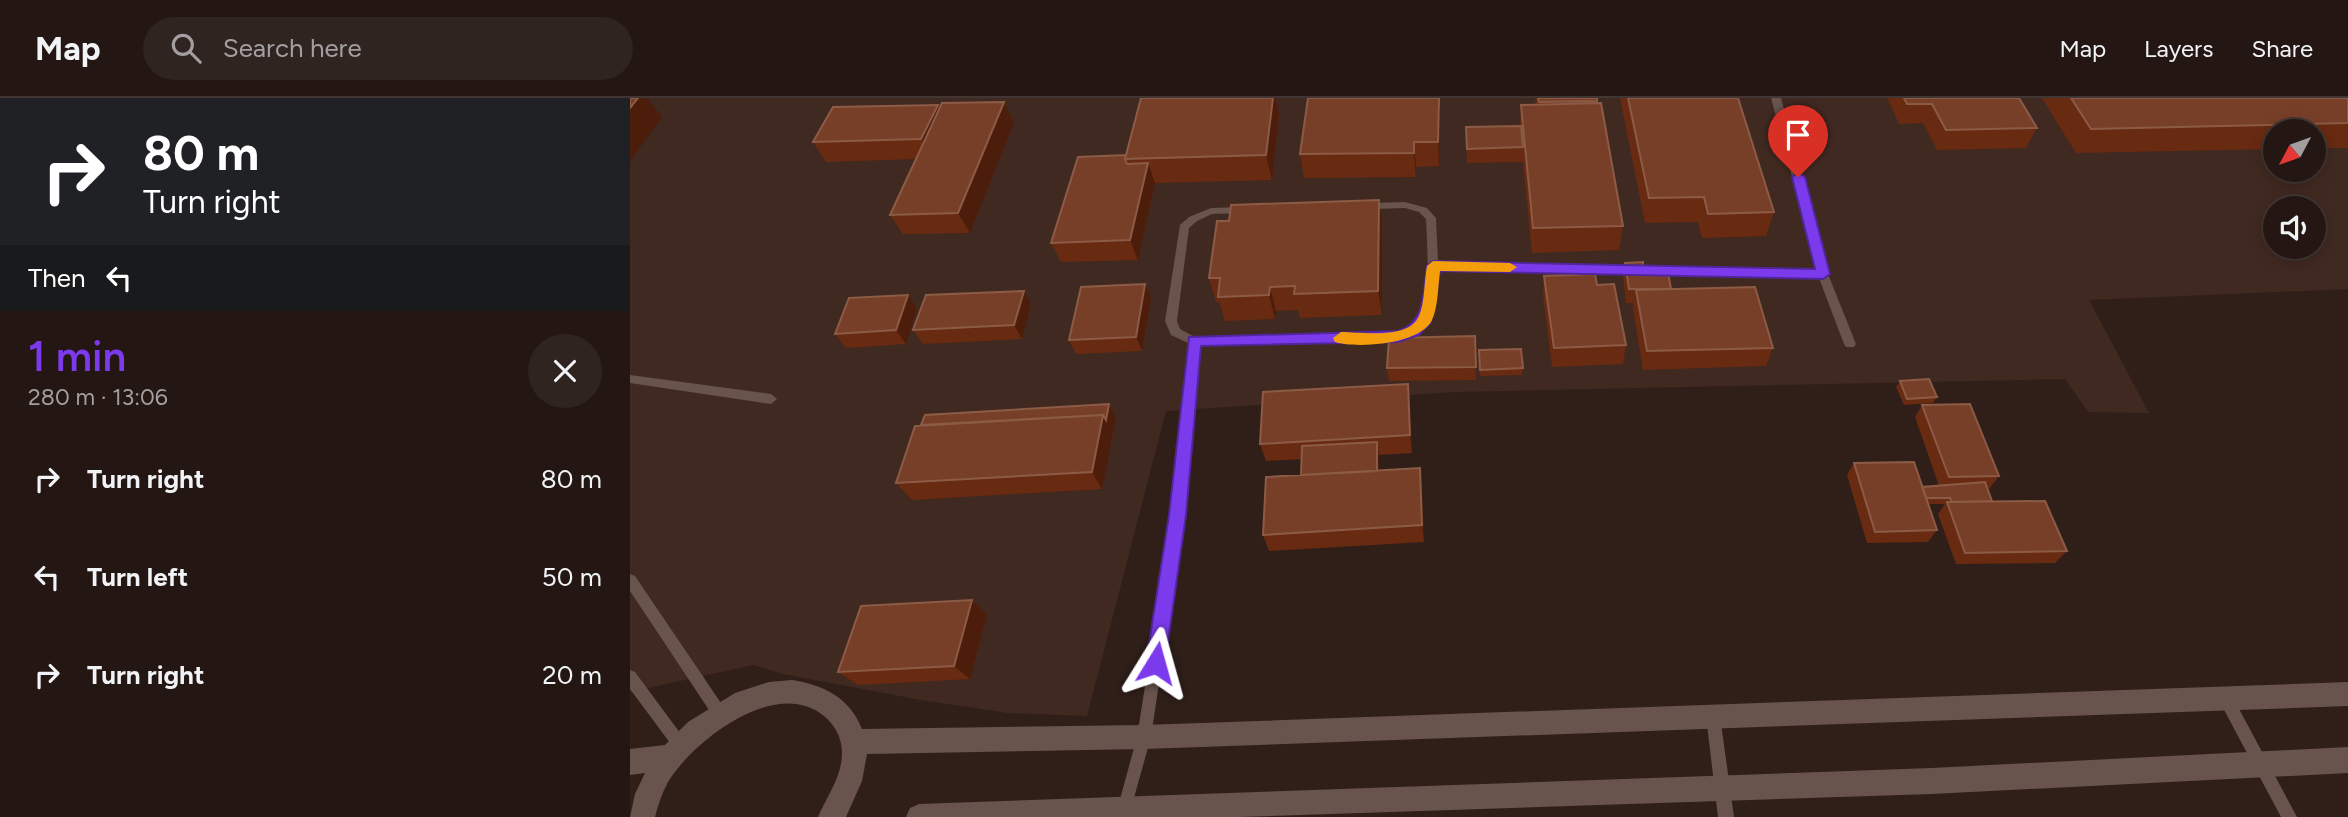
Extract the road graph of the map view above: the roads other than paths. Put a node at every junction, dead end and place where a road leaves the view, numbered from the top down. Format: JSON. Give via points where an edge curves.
{"nodes":[{"id":1,"x":1776,"y":98,"type":"edge"},
{"id":2,"x":1433,"y":266,"type":"junction"},
{"id":3,"x":1823,"y":274,"type":"junction"},
{"id":4,"x":1194,"y":341,"type":"junction"},
{"id":5,"x":1850,"y":344,"type":"dead end"},
{"id":6,"x":630,"y":379,"type":"edge"},
{"id":7,"x":771,"y":399,"type":"dead end"},
{"id":8,"x":630,"y":580,"type":"edge"},
{"id":9,"x":630,"y":677,"type":"edge"},
{"id":10,"x":2348,"y":694,"type":"edge"},
{"id":11,"x":2226,"y":699,"type":"junction"},
{"id":12,"x":720,"y":714,"type":"junction"},
{"id":13,"x":1713,"y":716,"type":"junction"},
{"id":14,"x":1144,"y":737,"type":"junction"},
{"id":15,"x":854,"y":742,"type":"junction"},
{"id":16,"x":675,"y":752,"type":"junction"},
{"id":17,"x":2348,"y":760,"type":"edge"},
{"id":18,"x":630,"y":762,"type":"edge"},
{"id":19,"x":2261,"y":764,"type":"junction"},
{"id":20,"x":1722,"y":788,"type":"junction"},
{"id":21,"x":1120,"y":812,"type":"edge"},
{"id":22,"x":642,"y":817,"type":"edge"},
{"id":23,"x":831,"y":817,"type":"edge"},
{"id":24,"x":919,"y":817,"type":"edge"},
{"id":25,"x":1726,"y":817,"type":"edge"},
{"id":26,"x":2289,"y":817,"type":"edge"}],
"edges":[{"from":1,"to":3,"type":"lane"},
{"from":2,"to":3,"type":"lane"},
{"from":2,"to":4,"type":"lane","via":[[1426,319],[1414,331],[1398,337]]},
{"from":2,"to":4,"type":"lane","via":[[1431,218],[1423,210],[1405,205],[1211,211],[1184,227],[1171,321],[1175,332]]},
{"from":3,"to":5,"type":"lane"},
{"from":4,"to":14,"type":"lane","via":[[1178,515]]},
{"from":6,"to":7,"type":"lane"},
{"from":8,"to":12,"type":"lane"},
{"from":9,"to":16,"type":"lane"},
{"from":10,"to":11,"type":"main road"},
{"from":11,"to":13,"type":"main road"},
{"from":11,"to":19,"type":"lane"},
{"from":12,"to":15,"type":"main road","via":[[768,695],[792,692],[822,698],[844,716]]},
{"from":12,"to":16,"type":"main road"},
{"from":13,"to":14,"type":"main road"},
{"from":13,"to":20,"type":"lane"},
{"from":14,"to":15,"type":"main road"},
{"from":14,"to":21,"type":"lane"},
{"from":15,"to":23,"type":"main road","via":[[845,794]]},
{"from":16,"to":18,"type":"main road"},
{"from":16,"to":22,"type":"main road","via":[[654,782]]},
{"from":17,"to":19,"type":"main road"},
{"from":19,"to":20,"type":"main road"},
{"from":19,"to":26,"type":"lane"},
{"from":20,"to":21,"type":"main road"},
{"from":20,"to":25,"type":"lane"},
{"from":21,"to":24,"type":"main road"}]}
